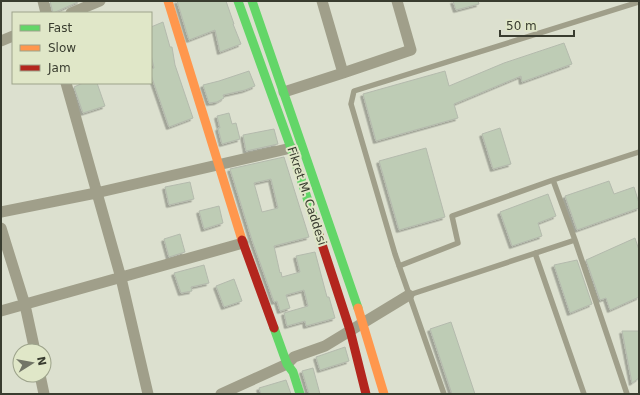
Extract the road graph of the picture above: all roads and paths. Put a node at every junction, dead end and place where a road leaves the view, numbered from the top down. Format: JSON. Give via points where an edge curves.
{"nodes":[{"id":1,"x":43,"y":1,"type":"edge"},
{"id":2,"x":100,"y":1,"type":"edge"},
{"id":3,"x":168,"y":1,"type":"edge"},
{"id":4,"x":238,"y":1,"type":"edge"},
{"id":5,"x":252,"y":1,"type":"edge"},
{"id":6,"x":322,"y":1,"type":"edge"},
{"id":7,"x":397,"y":1,"type":"edge"},
{"id":8,"x":639,"y":2,"type":"edge"},
{"id":9,"x":46,"y":12,"type":"edge"},
{"id":10,"x":73,"y":12,"type":"edge"},
{"id":11,"x":12,"y":36,"type":"edge"},
{"id":12,"x":1,"y":41,"type":"edge"},
{"id":13,"x":343,"y":73,"type":"junction"},
{"id":14,"x":66,"y":84,"type":"edge"},
{"id":15,"x":284,"y":92,"type":"junction"},
{"id":16,"x":291,"y":148,"type":"junction"},
{"id":17,"x":639,"y":152,"type":"edge"},
{"id":18,"x":219,"y":163,"type":"junction"},
{"id":19,"x":553,"y":180,"type":"junction"},
{"id":20,"x":96,"y":192,"type":"junction"},
{"id":21,"x":1,"y":212,"type":"edge"},
{"id":22,"x":1,"y":228,"type":"edge"},
{"id":23,"x":575,"y":240,"type":"junction"},
{"id":24,"x":243,"y":243,"type":"junction"},
{"id":25,"x":535,"y":254,"type":"junction"},
{"id":26,"x":399,"y":266,"type":"junction"},
{"id":27,"x":121,"y":278,"type":"junction"},
{"id":28,"x":409,"y":295,"type":"junction"},
{"id":29,"x":25,"y":305,"type":"junction"},
{"id":30,"x":1,"y":311,"type":"edge"},
{"id":31,"x":362,"y":323,"type":"junction"},
{"id":32,"x":350,"y":330,"type":"junction"},
{"id":33,"x":32,"y":343,"type":"edge"},
{"id":34,"x":287,"y":364,"type":"junction"},
{"id":35,"x":42,"y":383,"type":"edge"},
{"id":36,"x":44,"y":394,"type":"edge"},
{"id":37,"x":148,"y":394,"type":"edge"},
{"id":38,"x":221,"y":394,"type":"edge"},
{"id":39,"x":300,"y":394,"type":"edge"},
{"id":40,"x":366,"y":394,"type":"edge"},
{"id":41,"x":384,"y":394,"type":"edge"},
{"id":42,"x":444,"y":394,"type":"edge"},
{"id":43,"x":584,"y":394,"type":"edge"},
{"id":44,"x":627,"y":394,"type":"edge"}],
"edges":[{"from":1,"to":9,"type":"street"},
{"from":2,"to":10,"type":"street"},
{"from":3,"to":18,"type":"main road"},
{"from":4,"to":16,"type":"main road","name":"Fikret M. Caddesi"},
{"from":5,"to":15,"type":"main road"},
{"from":6,"to":13,"type":"street"},
{"from":7,"to":13,"type":"street","via":[[411,50]]},
{"from":8,"to":26,"type":"lane","via":[[354,91],[351,104]]},
{"from":11,"to":12,"type":"street"},
{"from":13,"to":15,"type":"street"},
{"from":14,"to":20,"type":"street"},
{"from":15,"to":31,"type":"main road"},
{"from":16,"to":18,"type":"street"},
{"from":16,"to":32,"type":"main road","name":"Fikret M. Caddesi"},
{"from":17,"to":19,"type":"lane"},
{"from":18,"to":20,"type":"street"},
{"from":18,"to":24,"type":"main road"},
{"from":19,"to":23,"type":"lane"},
{"from":19,"to":26,"type":"lane","via":[[452,216],[458,243]]},
{"from":20,"to":21,"type":"street"},
{"from":20,"to":27,"type":"street"},
{"from":22,"to":29,"type":"street"},
{"from":23,"to":25,"type":"lane"},
{"from":23,"to":44,"type":"lane"},
{"from":24,"to":27,"type":"street"},
{"from":24,"to":34,"type":"main road"},
{"from":25,"to":28,"type":"lane"},
{"from":25,"to":43,"type":"lane"},
{"from":26,"to":28,"type":"lane"},
{"from":27,"to":29,"type":"street"},
{"from":27,"to":37,"type":"street"},
{"from":28,"to":31,"type":"street"},
{"from":28,"to":42,"type":"lane"},
{"from":29,"to":30,"type":"street"},
{"from":29,"to":33,"type":"street"},
{"from":31,"to":32,"type":"street"},
{"from":31,"to":41,"type":"main road"},
{"from":32,"to":34,"type":"street","via":[[325,346],[294,358]]},
{"from":32,"to":40,"type":"main road","name":"Fikret M. Caddesi"},
{"from":34,"to":38,"type":"street"},
{"from":34,"to":39,"type":"main road","via":[[293,372]]},
{"from":35,"to":36,"type":"street"}]}
